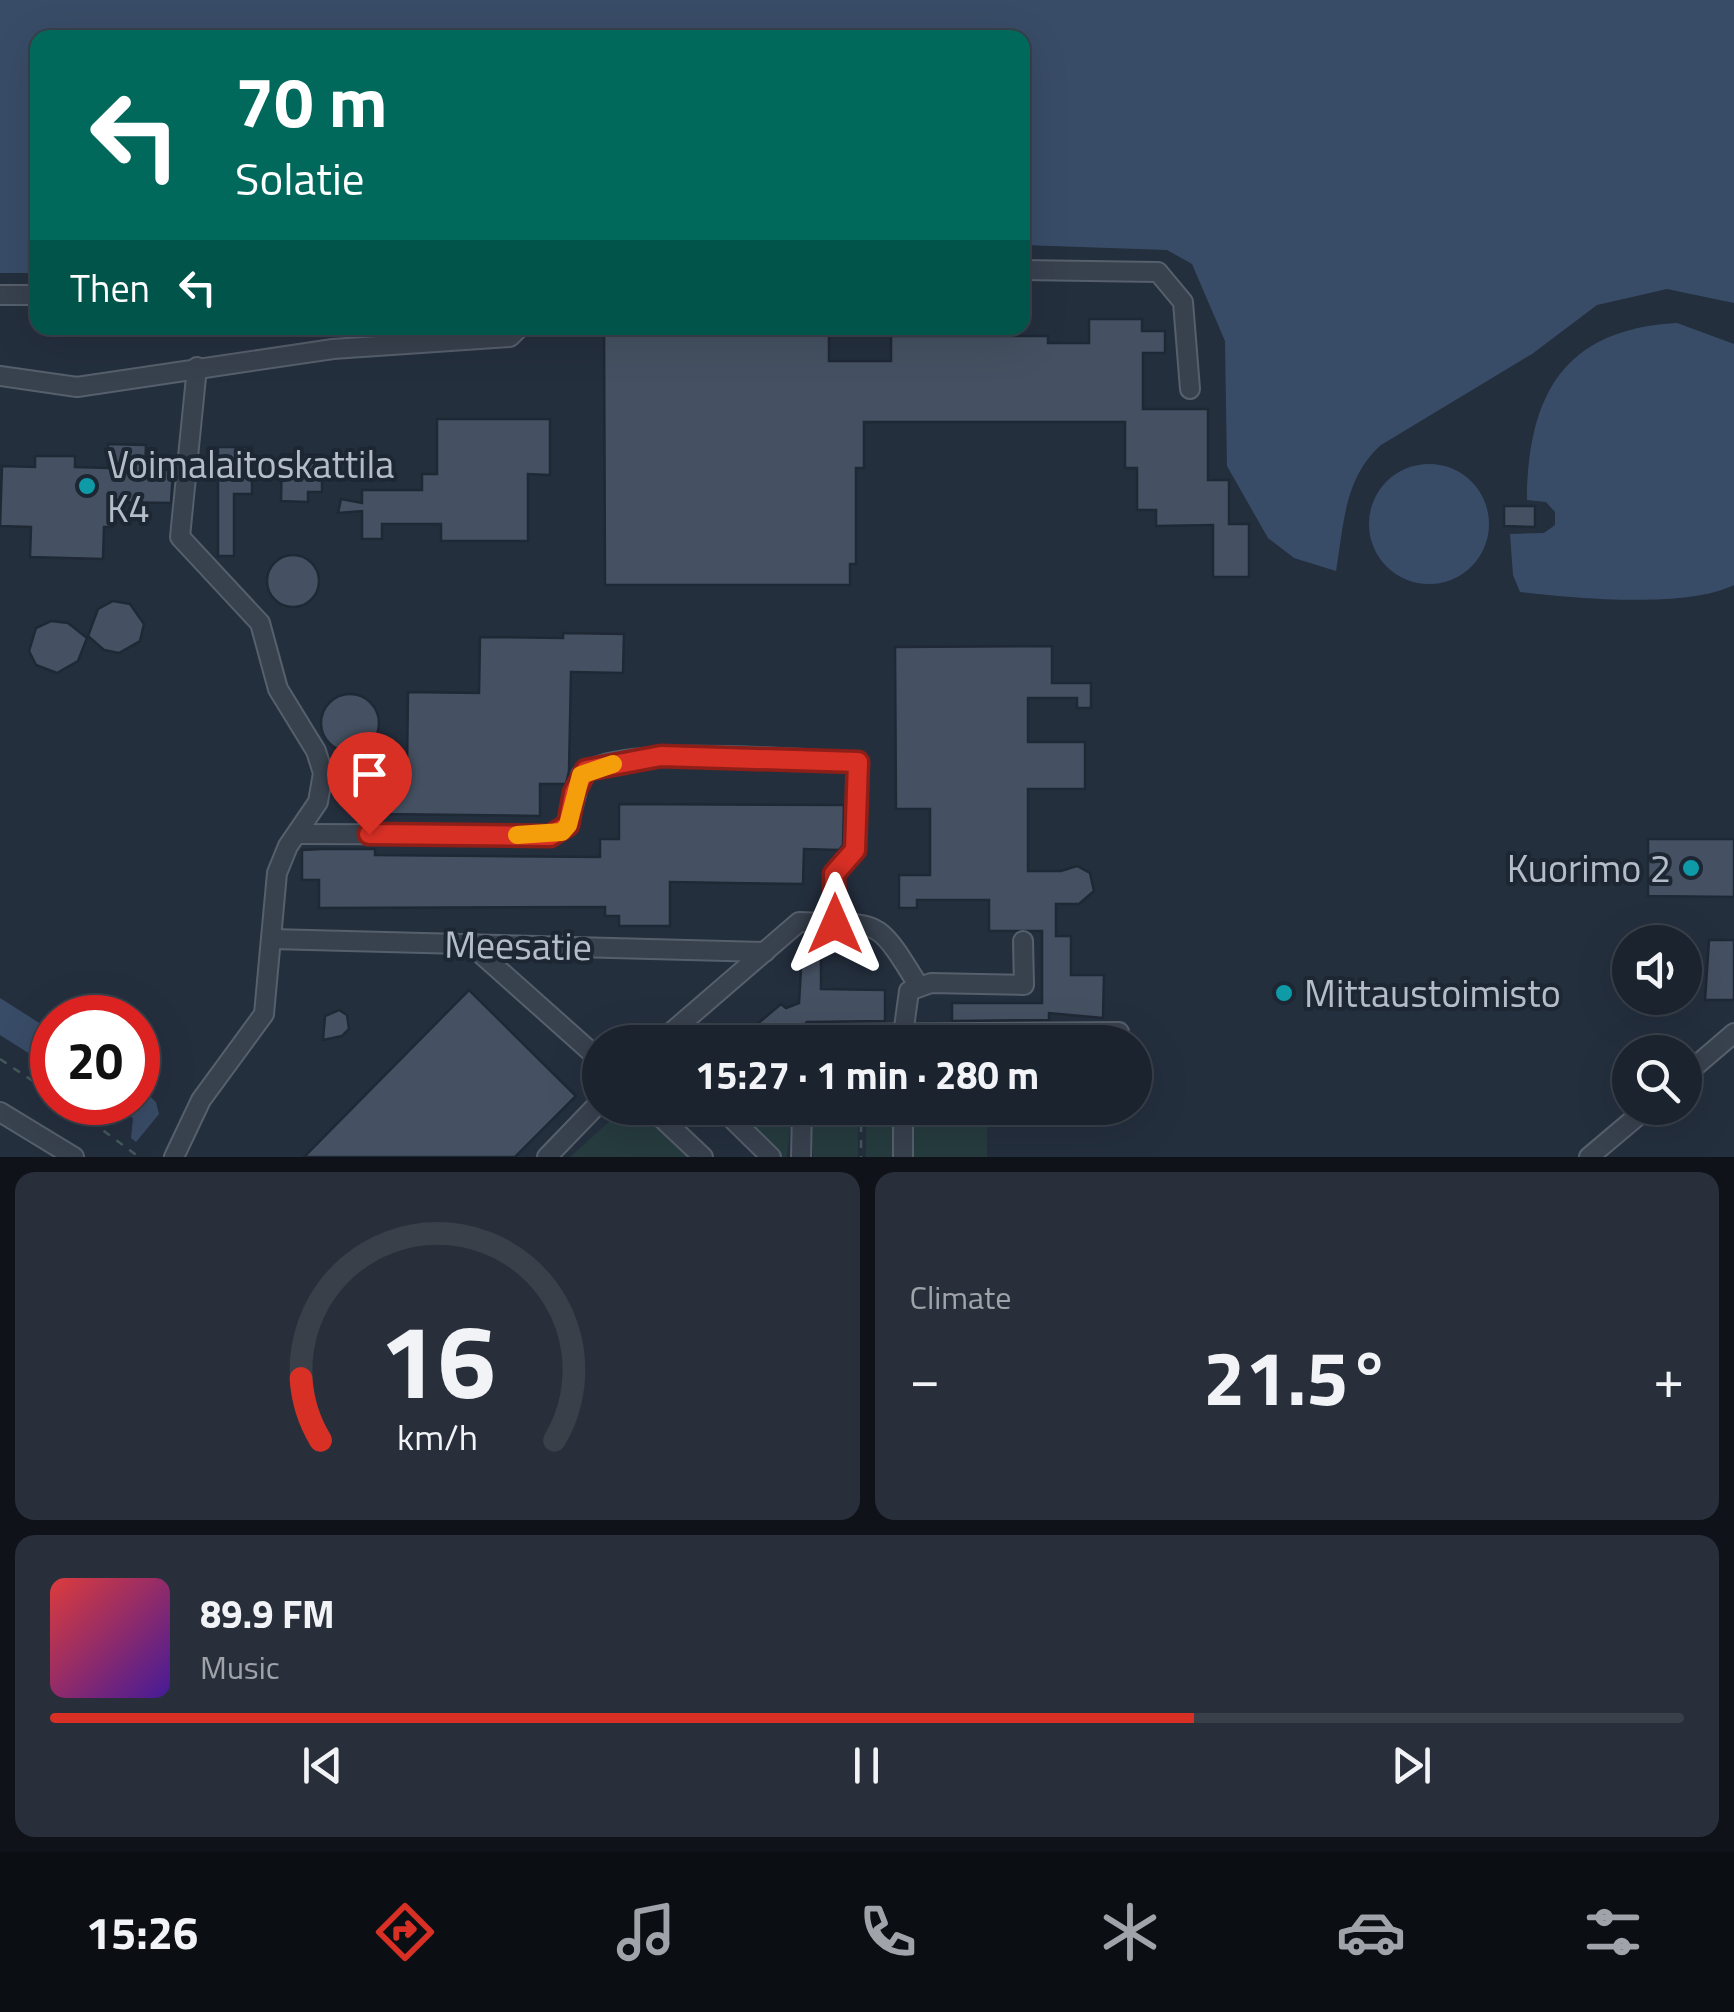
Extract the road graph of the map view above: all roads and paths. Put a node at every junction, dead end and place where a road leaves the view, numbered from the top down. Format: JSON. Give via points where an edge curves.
{"nodes":[{"id":1,"x":1030,"y":270,"type":"edge"},
{"id":2,"x":0,"y":295,"type":"edge"},
{"id":3,"x":30,"y":295,"type":"edge"},
{"id":4,"x":512,"y":335,"type":"edge"},
{"id":5,"x":197,"y":368,"type":"junction"},
{"id":6,"x":0,"y":376,"type":"edge"},
{"id":7,"x":1190,"y":389,"type":"dead end"},
{"id":8,"x":297,"y":834,"type":"junction"},
{"id":9,"x":835,"y":924,"type":"junction"},
{"id":10,"x":271,"y":940,"type":"junction"},
{"id":11,"x":1023,"y":940,"type":"dead end"},
{"id":12,"x":470,"y":944,"type":"junction"},
{"id":13,"x":766,"y":952,"type":"junction"},
{"id":14,"x":918,"y":985,"type":"junction"},
{"id":15,"x":680,"y":1025,"type":"edge"},
{"id":16,"x":903,"y":1025,"type":"edge"},
{"id":17,"x":1734,"y":1034,"type":"edge"},
{"id":18,"x":582,"y":1044,"type":"edge"},
{"id":19,"x":0,"y":1059,"type":"edge"},
{"id":20,"x":1702,"y":1061,"type":"edge"},
{"id":21,"x":30,"y":1079,"type":"edge"},
{"id":22,"x":0,"y":1112,"type":"edge"},
{"id":23,"x":582,"y":1121,"type":"edge"},
{"id":24,"x":95,"y":1125,"type":"edge"},
{"id":25,"x":669,"y":1125,"type":"edge"},
{"id":26,"x":738,"y":1125,"type":"edge"},
{"id":27,"x":802,"y":1125,"type":"edge"},
{"id":28,"x":861,"y":1125,"type":"edge"},
{"id":29,"x":903,"y":1125,"type":"edge"},
{"id":30,"x":1627,"y":1125,"type":"edge"},
{"id":31,"x":74,"y":1157,"type":"edge"},
{"id":32,"x":139,"y":1157,"type":"edge"},
{"id":33,"x":174,"y":1157,"type":"edge"},
{"id":34,"x":547,"y":1157,"type":"edge"},
{"id":35,"x":702,"y":1157,"type":"edge"},
{"id":36,"x":771,"y":1157,"type":"edge"},
{"id":37,"x":801,"y":1157,"type":"edge"},
{"id":38,"x":861,"y":1157,"type":"edge"},
{"id":39,"x":903,"y":1157,"type":"edge"},
{"id":40,"x":1588,"y":1157,"type":"edge"}],
"edges":[{"from":1,"to":7,"type":"lane","via":[[1158,272],[1183,302]]},
{"from":2,"to":3,"type":"lane"},
{"from":4,"to":5,"type":"lane","via":[[334,348]]},
{"from":5,"to":6,"type":"lane","via":[[77,386]]},
{"from":5,"to":8,"type":"lane","via":[[180,537],[260,623],[278,689],[316,751],[322,790]]},
{"from":8,"to":9,"type":"lane","via":[[550,836],[568,825],[581,775],[596,766],[661,756],[858,762],[855,850],[834,874]]},
{"from":8,"to":10,"type":"lane","via":[[277,873]]},
{"from":9,"to":13,"type":"lane","via":[[799,922]]},
{"from":9,"to":14,"type":"lane","via":[[875,926],[887,934]]},
{"from":10,"to":12,"type":"lane","name":"Meesatie"},
{"from":10,"to":33,"type":"lane","via":[[264,1014],[201,1100]]},
{"from":11,"to":14,"type":"lane","via":[[1024,985]]},
{"from":12,"to":13,"type":"lane","name":"Meesatie"},
{"from":12,"to":18,"type":"lane"},
{"from":13,"to":15,"type":"lane"},
{"from":14,"to":16,"type":"lane","via":[[905,1003]]},
{"from":17,"to":20,"type":"lane"},
{"from":19,"to":21,"type":"path"},
{"from":22,"to":31,"type":"lane"},
{"from":23,"to":34,"type":"lane"},
{"from":24,"to":32,"type":"path"},
{"from":25,"to":35,"type":"lane"},
{"from":26,"to":36,"type":"lane"},
{"from":27,"to":37,"type":"lane"},
{"from":28,"to":38,"type":"path"},
{"from":29,"to":39,"type":"lane"},
{"from":30,"to":40,"type":"lane"}]}
